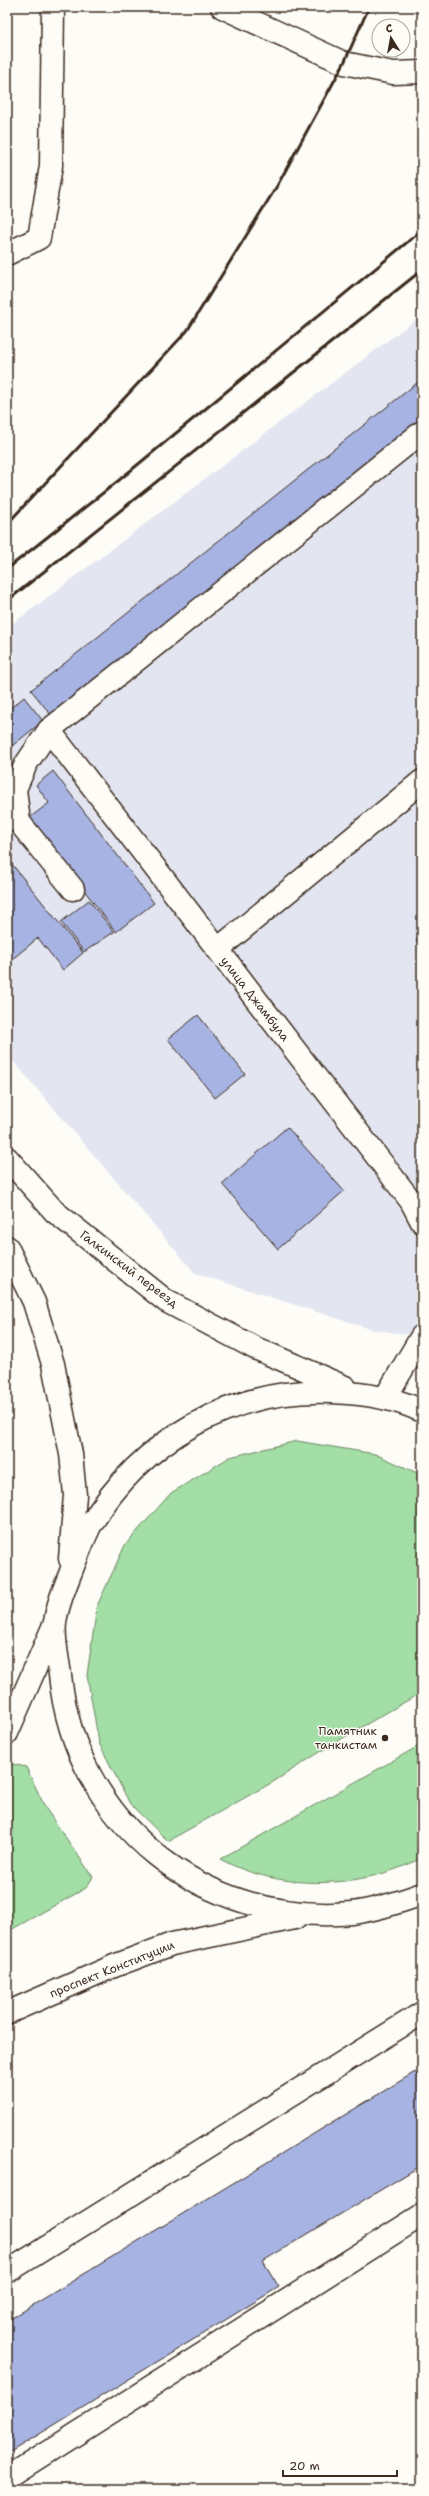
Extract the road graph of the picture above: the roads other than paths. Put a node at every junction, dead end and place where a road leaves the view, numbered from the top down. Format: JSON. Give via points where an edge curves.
{"nodes":[{"id":1,"x":53,"y":7,"type":"edge"},
{"id":2,"x":222,"y":7,"type":"edge"},
{"id":3,"x":422,"y":72,"type":"edge"},
{"id":4,"x":7,"y":254,"type":"edge"},
{"id":5,"x":422,"y":432,"type":"edge"},
{"id":6,"x":49,"y":730,"type":"junction"},
{"id":7,"x":422,"y":781,"type":"edge"},
{"id":8,"x":73,"y":889,"type":"dead end"},
{"id":9,"x":218,"y":949,"type":"junction"},
{"id":10,"x":7,"y":1158,"type":"edge"},
{"id":11,"x":422,"y":1222,"type":"edge"},
{"id":12,"x":7,"y":1247,"type":"edge"},
{"id":13,"x":422,"y":1336,"type":"edge"},
{"id":14,"x":357,"y":1393,"type":"junction"},
{"id":15,"x":385,"y":1398,"type":"junction"},
{"id":16,"x":421,"y":1409,"type":"edge"},
{"id":17,"x":69,"y":1577,"type":"junction"},
{"id":18,"x":55,"y":1624,"type":"junction"},
{"id":19,"x":7,"y":1733,"type":"edge"},
{"id":20,"x":422,"y":1894,"type":"edge"},
{"id":21,"x":314,"y":1915,"type":"junction"},
{"id":22,"x":7,"y":2012,"type":"edge"},
{"id":23,"x":422,"y":2013,"type":"edge"},
{"id":24,"x":422,"y":2215,"type":"edge"},
{"id":25,"x":7,"y":2272,"type":"edge"},
{"id":26,"x":7,"y":2478,"type":"edge"}],
"edges":[{"from":1,"to":4,"type":"main road","via":[[51,166],[39,238]]},
{"from":2,"to":3,"type":"main road","via":[[344,63],[393,73]]},
{"from":5,"to":6,"type":"main road"},
{"from":6,"to":8,"type":"main road","via":[[26,764],[16,789],[19,822]]},
{"from":6,"to":9,"type":"main road"},
{"from":7,"to":9,"type":"main road","name":"улица Джамбула"},
{"from":9,"to":11,"type":"main road","name":"улица Джамбула","via":[[411,1201]]},
{"from":10,"to":14,"type":"main road","name":"Галкинский переезд","via":[[55,1212],[166,1301],[255,1348]]},
{"from":12,"to":17,"type":"main road","via":[[34,1302],[51,1357],[71,1454],[74,1495]]},
{"from":13,"to":15,"type":"main road"},
{"from":14,"to":15,"type":"main road"},
{"from":14,"to":17,"type":"main road","via":[[304,1391],[252,1400],[202,1418],[157,1447],[119,1484],[89,1528]]},
{"from":15,"to":16,"type":"main road"},
{"from":17,"to":18,"type":"main road"},
{"from":18,"to":19,"type":"main road"},
{"from":18,"to":21,"type":"main road","via":[[62,1698],[76,1748],[99,1793],[131,1834],[170,1867],[214,1892],[263,1908]]},
{"from":20,"to":21,"type":"main road","via":[[355,1913]]},
{"from":21,"to":22,"type":"main road","name":"проспект Конституции","via":[[172,1944]]},
{"from":23,"to":25,"type":"main road"},
{"from":24,"to":26,"type":"main road"}]}
